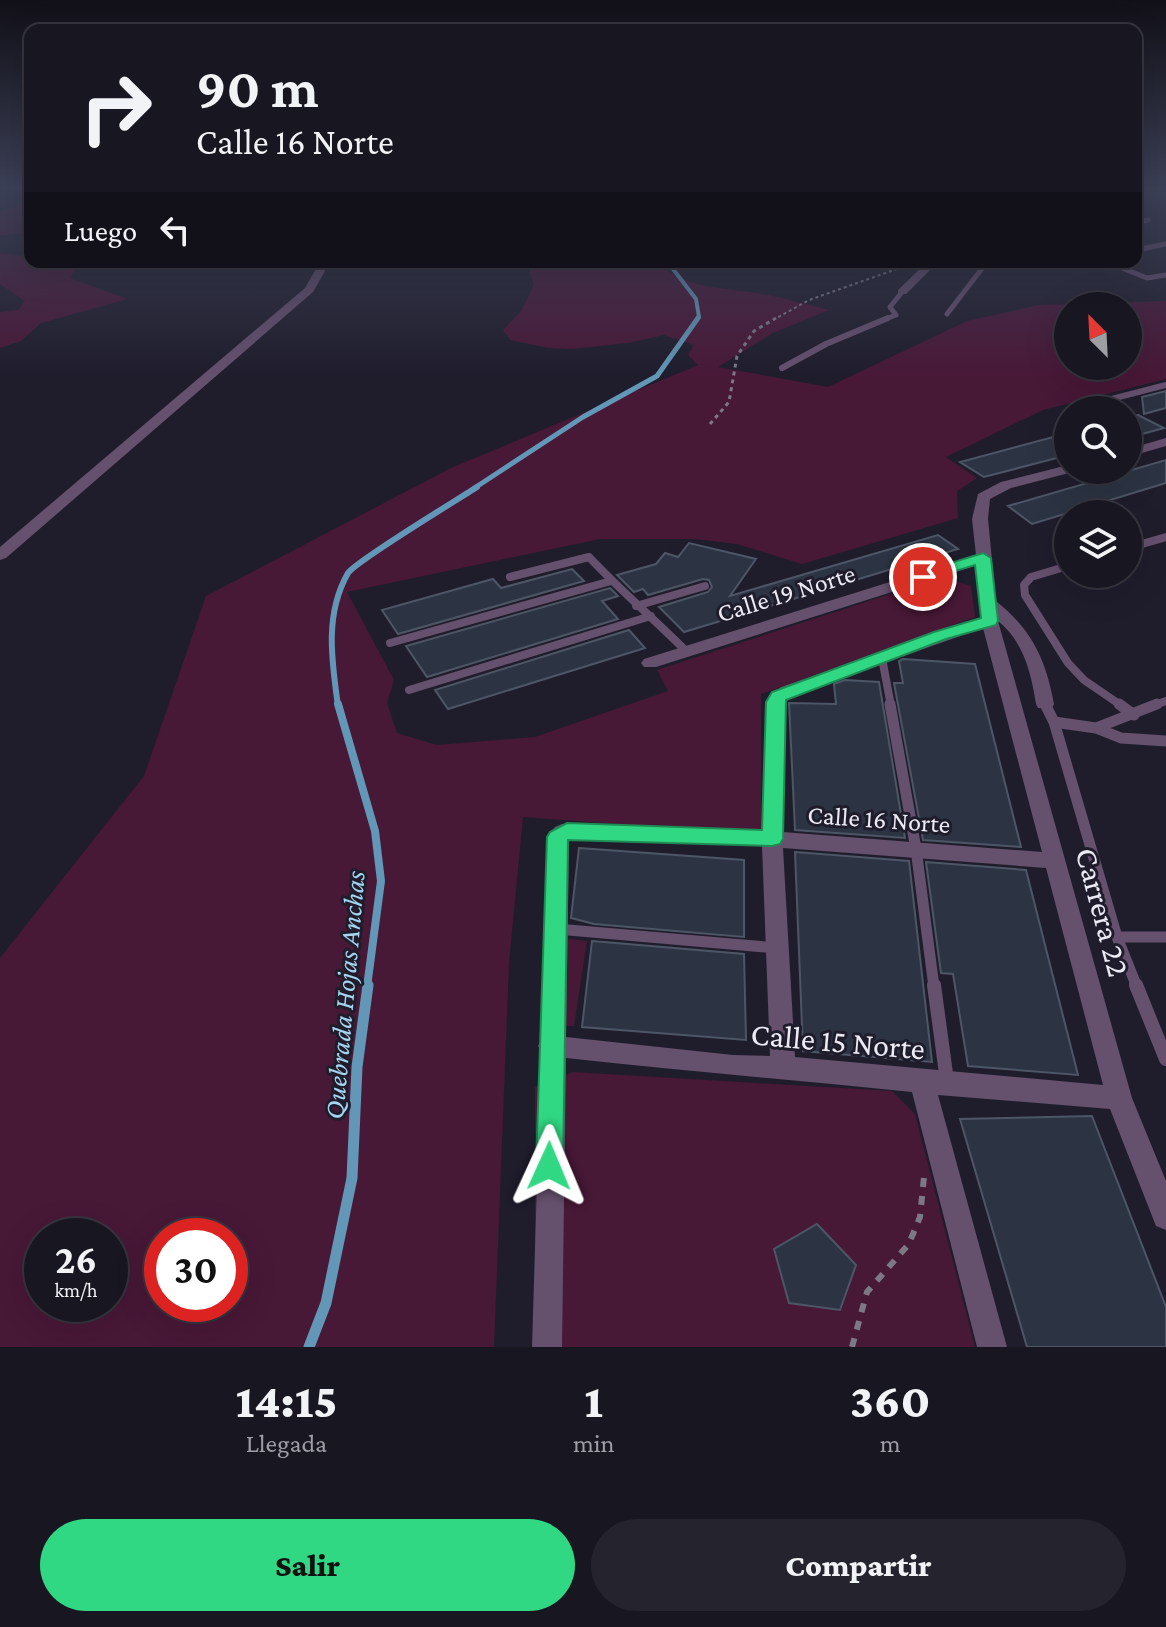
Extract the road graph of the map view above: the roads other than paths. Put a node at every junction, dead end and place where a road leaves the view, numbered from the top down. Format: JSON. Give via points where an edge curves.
{"nodes":[{"id":1,"x":322,"y":268,"type":"edge"},
{"id":2,"x":927,"y":268,"type":"edge"},
{"id":3,"x":982,"y":268,"type":"edge"},
{"id":4,"x":1121,"y":268,"type":"edge"},
{"id":5,"x":1166,"y":275,"type":"edge"},
{"id":6,"x":902,"y":292,"type":"joint"},
{"id":7,"x":947,"y":314,"type":"dead end"},
{"id":8,"x":782,"y":368,"type":"dead end"},
{"id":9,"x":1166,"y":385,"type":"edge"},
{"id":10,"x":1123,"y":396,"type":"edge"},
{"id":11,"x":1166,"y":442,"type":"edge"},
{"id":12,"x":1142,"y":449,"type":"edge"},
{"id":13,"x":1054,"y":473,"type":"edge"},
{"id":14,"x":1166,"y":537,"type":"edge"},
{"id":15,"x":1142,"y":544,"type":"edge"},
{"id":16,"x":0,"y":555,"type":"edge"},
{"id":17,"x":983,"y":558,"type":"junction"},
{"id":18,"x":1054,"y":570,"type":"edge"},
{"id":19,"x":510,"y":577,"type":"dead end"},
{"id":20,"x":611,"y":581,"type":"junction"},
{"id":21,"x":705,"y":586,"type":"dead end"},
{"id":22,"x":636,"y":606,"type":"junction"},
{"id":23,"x":989,"y":611,"type":"junction"},
{"id":24,"x":651,"y":616,"type":"junction"},
{"id":25,"x":390,"y":643,"type":"dead end"},
{"id":26,"x":686,"y":651,"type":"junction"},
{"id":27,"x":882,"y":658,"type":"junction"},
{"id":28,"x":650,"y":663,"type":"dead end"},
{"id":29,"x":409,"y":690,"type":"dead end"},
{"id":30,"x":1166,"y":701,"type":"edge"},
{"id":31,"x":1045,"y":704,"type":"joint"},
{"id":32,"x":1134,"y":715,"type":"junction"},
{"id":33,"x":1054,"y":722,"type":"junction"},
{"id":34,"x":1096,"y":728,"type":"junction"},
{"id":35,"x":1166,"y":741,"type":"edge"},
{"id":36,"x":772,"y":839,"type":"junction"},
{"id":37,"x":916,"y":849,"type":"junction"},
{"id":38,"x":1054,"y":861,"type":"junction"},
{"id":39,"x":555,"y":929,"type":"junction"},
{"id":40,"x":1117,"y":937,"type":"junction"},
{"id":41,"x":1166,"y":937,"type":"edge"},
{"id":42,"x":777,"y":948,"type":"junction"},
{"id":43,"x":551,"y":1046,"type":"junction"},
{"id":44,"x":1166,"y":1059,"type":"edge"},
{"id":45,"x":783,"y":1067,"type":"junction"},
{"id":46,"x":935,"y":1083,"type":"junction"},
{"id":47,"x":1119,"y":1098,"type":"junction"},
{"id":48,"x":1165,"y":1211,"type":"edge"},
{"id":49,"x":547,"y":1347,"type":"edge"},
{"id":50,"x":992,"y":1347,"type":"edge"}],
"edges":[{"from":1,"to":16,"type":"street","via":[[309,290]]},
{"from":2,"to":6,"type":"street"},
{"from":3,"to":7,"type":"lane"},
{"from":4,"to":5,"type":"lane","via":[[1143,277]]},
{"from":6,"to":8,"type":"lane","via":[[890,307],[896,315]]},
{"from":9,"to":10,"type":"lane"},
{"from":11,"to":12,"type":"street"},
{"from":13,"to":17,"type":"street","name":"Carrera 22","via":[[983,497]]},
{"from":14,"to":15,"type":"lane"},
{"from":17,"to":23,"type":"street","name":"Carrera 22"},
{"from":17,"to":26,"type":"street","name":"Calle 19 Norte"},
{"from":18,"to":32,"type":"lane","via":[[1031,577],[1024,585],[1025,595],[1068,663]]},
{"from":19,"to":20,"type":"lane","via":[[589,557]]},
{"from":20,"to":22,"type":"lane"},
{"from":20,"to":25,"type":"lane"},
{"from":21,"to":22,"type":"lane"},
{"from":22,"to":24,"type":"lane"},
{"from":23,"to":27,"type":"street"},
{"from":23,"to":31,"type":"street","via":[[1011,620],[1025,638],[1039,665]]},
{"from":23,"to":38,"type":"street","name":"Carrera 22"},
{"from":24,"to":26,"type":"lane"},
{"from":24,"to":29,"type":"lane"},
{"from":26,"to":28,"type":"street","name":"Calle 19 Norte"},
{"from":27,"to":36,"type":"street","via":[[787,691],[775,702]]},
{"from":27,"to":37,"type":"lane"},
{"from":30,"to":32,"type":"lane"},
{"from":31,"to":33,"type":"lane"},
{"from":32,"to":34,"type":"lane"},
{"from":33,"to":34,"type":"lane"},
{"from":33,"to":40,"type":"lane"},
{"from":34,"to":35,"type":"lane","via":[[1121,738]]},
{"from":36,"to":37,"type":"street","name":"Calle 16 Norte"},
{"from":36,"to":39,"type":"street","name":"Calle 16 Norte","via":[[567,830],[558,837]]},
{"from":36,"to":42,"type":"street"},
{"from":37,"to":38,"type":"street","name":"Calle 16 Norte"},
{"from":37,"to":46,"type":"lane"},
{"from":38,"to":47,"type":"street","name":"Carrera 22"},
{"from":39,"to":42,"type":"lane"},
{"from":39,"to":43,"type":"street"},
{"from":40,"to":41,"type":"lane"},
{"from":40,"to":44,"type":"lane"},
{"from":42,"to":45,"type":"street"},
{"from":43,"to":45,"type":"street","name":"Calle 15 Norte"},
{"from":43,"to":49,"type":"street"},
{"from":45,"to":46,"type":"street","name":"Calle 15 Norte"},
{"from":46,"to":47,"type":"street","name":"Calle 15 Norte"},
{"from":46,"to":50,"type":"street","via":[[944,1163]]},
{"from":47,"to":48,"type":"street","name":"Carrera 22"}]}
